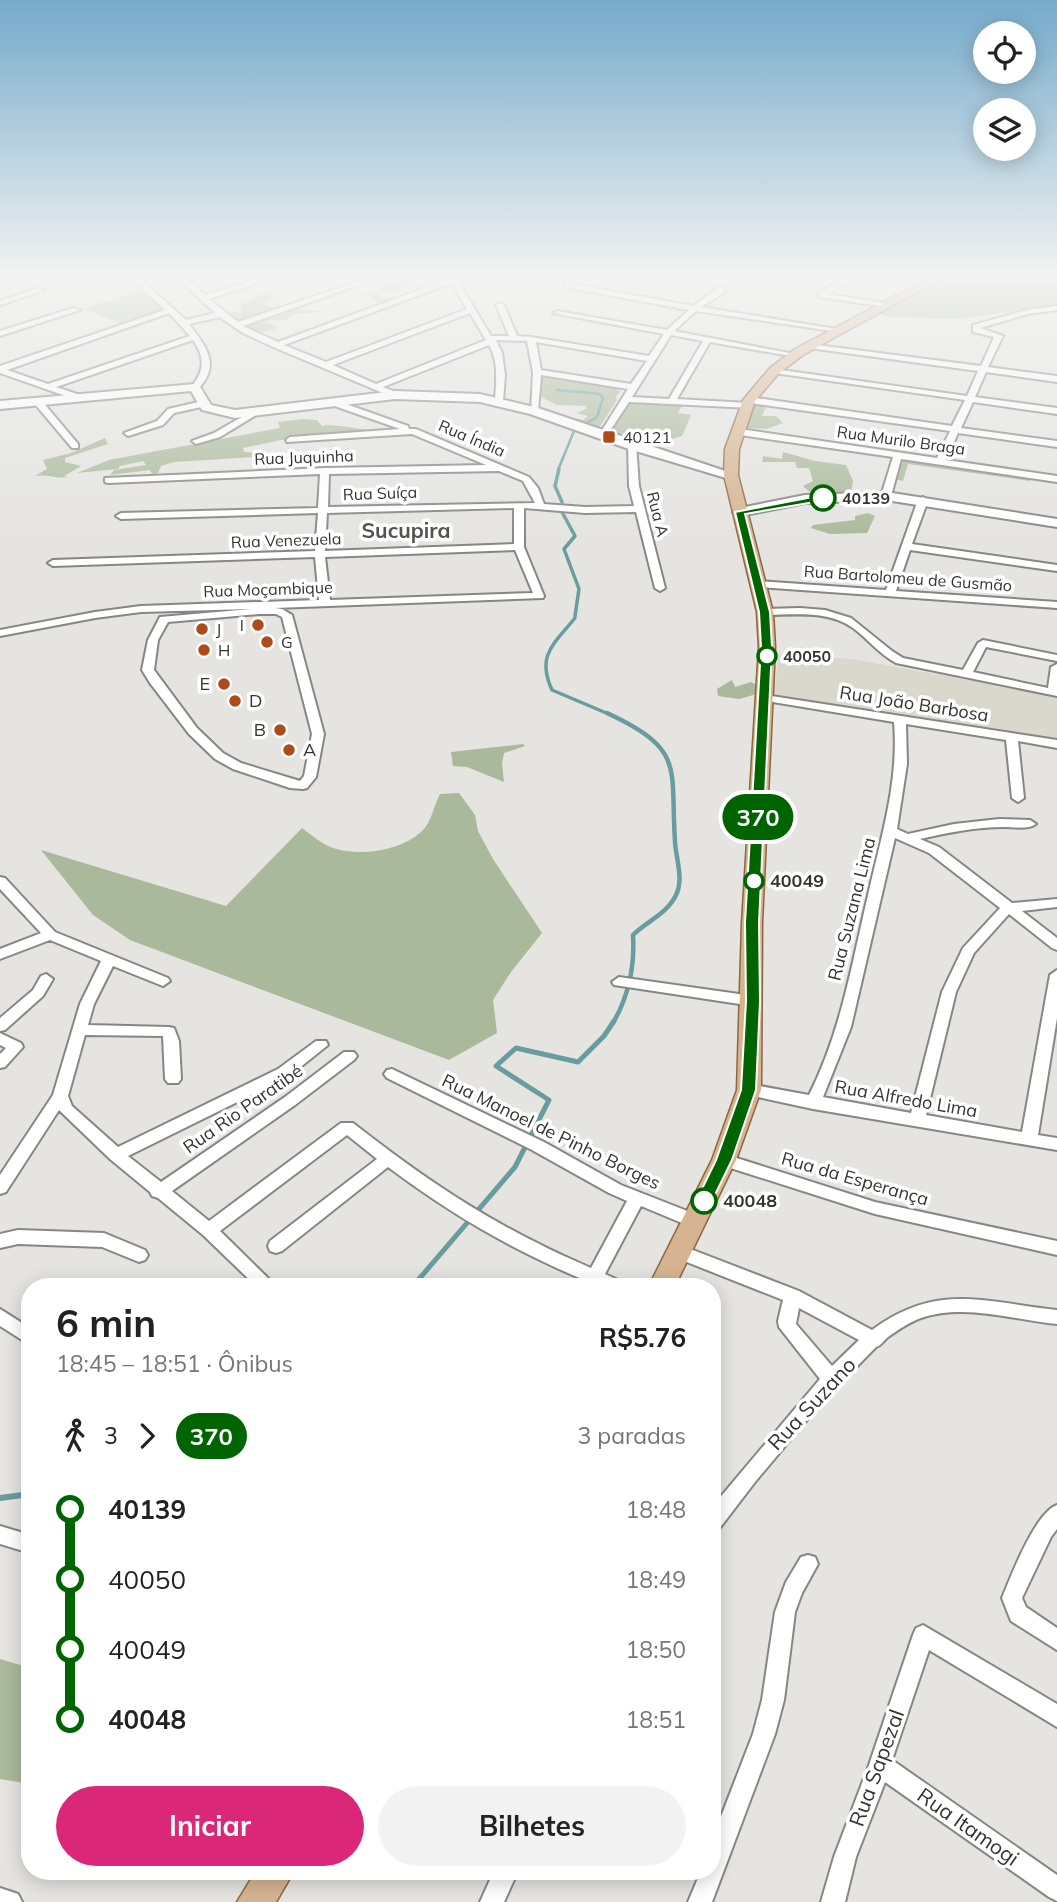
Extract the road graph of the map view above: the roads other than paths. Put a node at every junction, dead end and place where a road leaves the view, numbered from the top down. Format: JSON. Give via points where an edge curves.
{"nodes":[{"id":1,"x":113,"y":365,"type":"edge"},
{"id":2,"x":204,"y":365,"type":"edge"},
{"id":3,"x":321,"y":365,"type":"edge"},
{"id":4,"x":327,"y":365,"type":"edge"},
{"id":5,"x":429,"y":365,"type":"edge"},
{"id":6,"x":500,"y":365,"type":"edge"},
{"id":7,"x":536,"y":365,"type":"edge"},
{"id":8,"x":648,"y":365,"type":"edge"},
{"id":9,"x":693,"y":365,"type":"edge"},
{"id":10,"x":783,"y":365,"type":"edge"},
{"id":11,"x":945,"y":365,"type":"edge"},
{"id":12,"x":985,"y":365,"type":"edge"},
{"id":13,"x":324,"y":366,"type":"junction"},
{"id":14,"x":0,"y":369,"type":"edge"},
{"id":15,"x":983,"y":370,"type":"junction"},
{"id":16,"x":774,"y":371,"type":"junction"},
{"id":17,"x":537,"y":372,"type":"junction"},
{"id":18,"x":1057,"y":379,"type":"edge"},
{"id":19,"x":51,"y":386,"type":"junction"},
{"id":20,"x":195,"y":387,"type":"junction"},
{"id":21,"x":375,"y":387,"type":"junction"},
{"id":22,"x":633,"y":387,"type":"junction"},
{"id":23,"x":395,"y":396,"type":"junction"},
{"id":24,"x":80,"y":398,"type":"junction"},
{"id":25,"x":970,"y":398,"type":"junction"},
{"id":26,"x":626,"y":399,"type":"junction"},
{"id":27,"x":499,"y":401,"type":"junction"},
{"id":28,"x":672,"y":401,"type":"junction"},
{"id":29,"x":38,"y":402,"type":"junction"},
{"id":30,"x":332,"y":402,"type":"junction"},
{"id":31,"x":749,"y":403,"type":"junction"},
{"id":32,"x":203,"y":404,"type":"junction"},
{"id":33,"x":0,"y":405,"type":"edge"},
{"id":34,"x":534,"y":411,"type":"junction"},
{"id":35,"x":1057,"y":411,"type":"edge"},
{"id":36,"x":257,"y":412,"type":"junction"},
{"id":37,"x":955,"y":430,"type":"junction"},
{"id":38,"x":413,"y":431,"type":"junction"},
{"id":39,"x":740,"y":432,"type":"junction"},
{"id":40,"x":128,"y":433,"type":"dead end"},
{"id":41,"x":597,"y":433,"type":"junction"},
{"id":42,"x":290,"y":440,"type":"dead end"},
{"id":43,"x":196,"y":441,"type":"dead end"},
{"id":44,"x":1057,"y":444,"type":"edge"},
{"id":45,"x":75,"y":446,"type":"dead end"},
{"id":46,"x":633,"y":446,"type":"junction"},
{"id":47,"x":898,"y":455,"type":"junction"},
{"id":48,"x":940,"y":462,"type":"junction"},
{"id":49,"x":501,"y":468,"type":"junction"},
{"id":50,"x":325,"y":471,"type":"junction"},
{"id":51,"x":730,"y":475,"type":"junction"},
{"id":52,"x":1057,"y":479,"type":"edge"},
{"id":53,"x":108,"y":480,"type":"dead end"},
{"id":54,"x":886,"y":496,"type":"junction"},
{"id":55,"x":923,"y":500,"type":"junction"},
{"id":56,"x":519,"y":505,"type":"junction"},
{"id":57,"x":540,"y":505,"type":"junction"},
{"id":58,"x":640,"y":509,"type":"junction"},
{"id":59,"x":323,"y":511,"type":"junction"},
{"id":60,"x":740,"y":512,"type":"junction"},
{"id":61,"x":121,"y":516,"type":"dead end"},
{"id":62,"x":1057,"y":523,"type":"edge"},
{"id":63,"x":905,"y":546,"type":"junction"},
{"id":64,"x":519,"y":547,"type":"junction"},
{"id":65,"x":320,"y":554,"type":"junction"},
{"id":66,"x":53,"y":563,"type":"dead end"},
{"id":67,"x":1057,"y":568,"type":"edge"},
{"id":68,"x":758,"y":584,"type":"junction"},
{"id":69,"x":660,"y":588,"type":"dead end"},
{"id":70,"x":890,"y":592,"type":"junction"},
{"id":71,"x":325,"y":603,"type":"junction"},
{"id":72,"x":1057,"y":605,"type":"edge"},
{"id":73,"x":765,"y":612,"type":"junction"},
{"id":74,"x":0,"y":633,"type":"edge"},
{"id":75,"x":1057,"y":658,"type":"edge"},
{"id":76,"x":1057,"y":667,"type":"edge"},
{"id":77,"x":966,"y":675,"type":"junction"},
{"id":78,"x":1055,"y":693,"type":"edge"},
{"id":79,"x":765,"y":709,"type":"junction"},
{"id":80,"x":900,"y":719,"type":"junction"},
{"id":81,"x":1012,"y":737,"type":"junction"},
{"id":82,"x":1057,"y":744,"type":"edge"},
{"id":83,"x":201,"y":749,"type":"joint"},
{"id":84,"x":1018,"y":798,"type":"dead end"},
{"id":85,"x":1030,"y":824,"type":"dead end"},
{"id":86,"x":892,"y":832,"type":"junction"},
{"id":87,"x":909,"y":838,"type":"junction"},
{"id":88,"x":0,"y":881,"type":"edge"},
{"id":89,"x":1057,"y":903,"type":"edge"},
{"id":90,"x":1007,"y":908,"type":"junction"},
{"id":91,"x":50,"y":934,"type":"junction"},
{"id":92,"x":1057,"y":945,"type":"edge"},
{"id":93,"x":0,"y":954,"type":"edge"},
{"id":94,"x":109,"y":960,"type":"junction"},
{"id":95,"x":1057,"y":975,"type":"edge"},
{"id":96,"x":46,"y":979,"type":"dead end"},
{"id":97,"x":163,"y":981,"type":"dead end"},
{"id":98,"x":618,"y":982,"type":"dead end"},
{"id":99,"x":753,"y":1001,"type":"junction"},
{"id":100,"x":0,"y":1026,"type":"edge"},
{"id":101,"x":81,"y":1030,"type":"junction"},
{"id":102,"x":0,"y":1038,"type":"edge"},
{"id":103,"x":321,"y":1045,"type":"dead end"},
{"id":104,"x":349,"y":1056,"type":"dead end"},
{"id":105,"x":0,"y":1063,"type":"edge"},
{"id":106,"x":392,"y":1074,"type":"dead end"},
{"id":107,"x":173,"y":1079,"type":"dead end"},
{"id":108,"x":749,"y":1090,"type":"junction"},
{"id":109,"x":60,"y":1096,"type":"junction"},
{"id":110,"x":813,"y":1103,"type":"junction"},
{"id":111,"x":917,"y":1121,"type":"junction"},
{"id":112,"x":1029,"y":1139,"type":"junction"},
{"id":113,"x":1057,"y":1144,"type":"edge"},
{"id":114,"x":116,"y":1155,"type":"junction"},
{"id":115,"x":388,"y":1159,"type":"junction"},
{"id":116,"x":724,"y":1160,"type":"junction"},
{"id":117,"x":0,"y":1188,"type":"edge"},
{"id":118,"x":158,"y":1192,"type":"junction"},
{"id":119,"x":636,"y":1198,"type":"junction"},
{"id":120,"x":694,"y":1221,"type":"junction"},
{"id":121,"x":209,"y":1230,"type":"junction"},
{"id":122,"x":0,"y":1241,"type":"edge"},
{"id":123,"x":276,"y":1246,"type":"dead end"},
{"id":124,"x":1057,"y":1248,"type":"edge"},
{"id":125,"x":680,"y":1252,"type":"junction"},
{"id":126,"x":139,"y":1255,"type":"dead end"},
{"id":127,"x":259,"y":1278,"type":"edge"},
{"id":128,"x":585,"y":1278,"type":"edge"},
{"id":129,"x":594,"y":1278,"type":"edge"},
{"id":130,"x":666,"y":1278,"type":"edge"},
{"id":131,"x":793,"y":1296,"type":"junction"},
{"id":132,"x":0,"y":1316,"type":"edge"},
{"id":133,"x":1057,"y":1317,"type":"edge"},
{"id":134,"x":21,"y":1331,"type":"edge"},
{"id":135,"x":875,"y":1340,"type":"junction"},
{"id":136,"x":831,"y":1378,"type":"junction"},
{"id":137,"x":721,"y":1511,"type":"edge"},
{"id":138,"x":1057,"y":1514,"type":"edge"},
{"id":139,"x":0,"y":1535,"type":"edge"},
{"id":140,"x":21,"y":1541,"type":"edge"},
{"id":141,"x":808,"y":1564,"type":"dead end"},
{"id":142,"x":1057,"y":1640,"type":"edge"},
{"id":143,"x":1057,"y":1716,"type":"edge"},
{"id":144,"x":880,"y":1765,"type":"junction"},
{"id":145,"x":721,"y":1847,"type":"edge"},
{"id":146,"x":271,"y":1880,"type":"edge"},
{"id":147,"x":502,"y":1880,"type":"edge"},
{"id":148,"x":709,"y":1880,"type":"edge"},
{"id":149,"x":1057,"y":1889,"type":"edge"},
{"id":150,"x":0,"y":1900,"type":"edge"},
{"id":151,"x":10,"y":1902,"type":"edge"},
{"id":152,"x":255,"y":1902,"type":"edge"},
{"id":153,"x":492,"y":1902,"type":"edge"},
{"id":154,"x":700,"y":1902,"type":"edge"},
{"id":155,"x":833,"y":1902,"type":"edge"}],
"edges":[{"from":1,"to":19,"type":"street"},
{"from":2,"to":20,"type":"street","via":[[201,382]]},
{"from":3,"to":13,"type":"street"},
{"from":4,"to":13,"type":"street"},
{"from":5,"to":21,"type":"street"},
{"from":6,"to":27,"type":"street"},
{"from":7,"to":17,"type":"street"},
{"from":8,"to":22,"type":"street"},
{"from":9,"to":28,"type":"street"},
{"from":10,"to":16,"type":"main road"},
{"from":11,"to":15,"type":"street"},
{"from":12,"to":15,"type":"street"},
{"from":13,"to":21,"type":"street"},
{"from":14,"to":19,"type":"street"},
{"from":15,"to":18,"type":"street"},
{"from":15,"to":25,"type":"street"},
{"from":16,"to":25,"type":"street"},
{"from":16,"to":31,"type":"main road"},
{"from":17,"to":22,"type":"street"},
{"from":17,"to":34,"type":"street"},
{"from":19,"to":24,"type":"street"},
{"from":20,"to":24,"type":"main road"},
{"from":20,"to":32,"type":"main road"},
{"from":21,"to":23,"type":"street"},
{"from":22,"to":26,"type":"street"},
{"from":23,"to":27,"type":"main road"},
{"from":23,"to":30,"type":"main road"},
{"from":24,"to":29,"type":"main road"},
{"from":25,"to":35,"type":"street"},
{"from":25,"to":37,"type":"street"},
{"from":26,"to":28,"type":"street"},
{"from":26,"to":41,"type":"street"},
{"from":27,"to":34,"type":"main road"},
{"from":28,"to":31,"type":"street"},
{"from":29,"to":33,"type":"main road"},
{"from":29,"to":45,"type":"street"},
{"from":30,"to":36,"type":"main road"},
{"from":30,"to":38,"type":"street"},
{"from":31,"to":37,"type":"street"},
{"from":31,"to":39,"type":"main road"},
{"from":32,"to":36,"type":"main road","via":[[226,413]]},
{"from":32,"to":40,"type":"street","via":[[172,411],[160,424]]},
{"from":34,"to":41,"type":"main road"},
{"from":36,"to":43,"type":"street","via":[[217,435]]},
{"from":37,"to":44,"type":"street"},
{"from":37,"to":48,"type":"street"},
{"from":38,"to":42,"type":"street","name":"Rua Índia"},
{"from":38,"to":49,"type":"street","name":"Rua Índia"},
{"from":39,"to":47,"type":"street","name":"Rua Murilo Braga"},
{"from":39,"to":51,"type":"main road","via":[[732,450]]},
{"from":41,"to":46,"type":"main road"},
{"from":46,"to":51,"type":"main road"},
{"from":46,"to":58,"type":"street","name":"Rua A"},
{"from":47,"to":48,"type":"street","name":"Rua Murilo Braga"},
{"from":47,"to":54,"type":"street"},
{"from":48,"to":52,"type":"street","name":"Rua Murilo Braga"},
{"from":49,"to":50,"type":"street","name":"Rua Juquinha"},
{"from":49,"to":57,"type":"street","name":"Rua Índia","via":[[531,483]]},
{"from":50,"to":53,"type":"street","name":"Rua Juquinha"},
{"from":50,"to":59,"type":"street"},
{"from":51,"to":60,"type":"main road"},
{"from":54,"to":55,"type":"main road"},
{"from":54,"to":60,"type":"main road","via":[[805,499]]},
{"from":55,"to":62,"type":"main road"},
{"from":55,"to":63,"type":"street"},
{"from":56,"to":57,"type":"street","name":"Rua Suíça"},
{"from":56,"to":59,"type":"street","name":"Rua Suíça"},
{"from":56,"to":64,"type":"street"},
{"from":57,"to":58,"type":"street","name":"Rua Suíça"},
{"from":58,"to":69,"type":"street","name":"Rua A"},
{"from":59,"to":61,"type":"street","name":"Rua Suíça"},
{"from":59,"to":65,"type":"street"},
{"from":60,"to":68,"type":"main road"},
{"from":63,"to":67,"type":"street"},
{"from":63,"to":70,"type":"street"},
{"from":64,"to":65,"type":"street","name":"Rua Venezuela"},
{"from":64,"to":71,"type":"street","name":"Rua Moçambique","via":[[539,596]]},
{"from":65,"to":66,"type":"street","name":"Rua Venezuela"},
{"from":65,"to":71,"type":"street"},
{"from":68,"to":70,"type":"street","name":"Rua Bartolomeu de Gusmão"},
{"from":68,"to":73,"type":"main road"},
{"from":70,"to":72,"type":"street","name":"Rua Bartolomeu de Gusmão"},
{"from":71,"to":74,"type":"street","name":"Rua Moçambique","via":[[138,611]]},
{"from":73,"to":77,"type":"street","via":[[841,616],[891,657]]},
{"from":73,"to":79,"type":"main road"},
{"from":75,"to":77,"type":"street","via":[[983,643]]},
{"from":76,"to":78,"type":"street"},
{"from":77,"to":78,"type":"street"},
{"from":79,"to":80,"type":"street","name":"Rua João Barbosa"},
{"from":79,"to":99,"type":"main road","via":[[752,923]]},
{"from":80,"to":81,"type":"street","name":"Rua João Barbosa"},
{"from":80,"to":86,"type":"street","name":"Rua Suzana Lima","via":[[902,764]]},
{"from":81,"to":82,"type":"street","name":"Rua João Barbosa"},
{"from":81,"to":84,"type":"street"},
{"from":83,"to":83,"type":"street","via":[[263,776],[299,786],[309,780],[318,734],[284,612],[162,620],[148,670]]},
{"from":85,"to":87,"type":"street","via":[[973,824]]},
{"from":86,"to":87,"type":"street"},
{"from":86,"to":110,"type":"street","name":"Rua Suzana Lima","via":[[839,1039]]},
{"from":87,"to":90,"type":"street","via":[[933,850]]},
{"from":88,"to":91,"type":"street"},
{"from":89,"to":90,"type":"street"},
{"from":90,"to":92,"type":"street"},
{"from":90,"to":111,"type":"street","via":[[968,951],[957,973]]},
{"from":91,"to":93,"type":"street"},
{"from":91,"to":94,"type":"street"},
{"from":94,"to":97,"type":"street"},
{"from":94,"to":101,"type":"street","via":[[87,1004]]},
{"from":95,"to":112,"type":"street"},
{"from":96,"to":100,"type":"street","via":[[38,993]]},
{"from":98,"to":99,"type":"street"},
{"from":99,"to":108,"type":"main road"},
{"from":101,"to":107,"type":"street","via":[[164,1030],[172,1036]]},
{"from":101,"to":109,"type":"street"},
{"from":102,"to":105,"type":"street","via":[[16,1047]]},
{"from":103,"to":114,"type":"street","via":[[283,1073]]},
{"from":104,"to":118,"type":"street","name":"Rua Rio Paratibé"},
{"from":106,"to":119,"type":"street","name":"Rua Manoel de Pinho Borges"},
{"from":108,"to":110,"type":"street","name":"Rua Alfredo Lima"},
{"from":108,"to":116,"type":"main road"},
{"from":109,"to":114,"type":"street","via":[[66,1109]]},
{"from":109,"to":117,"type":"street"},
{"from":110,"to":111,"type":"street","name":"Rua Alfredo Lima"},
{"from":111,"to":112,"type":"street","name":"Rua Alfredo Lima"},
{"from":112,"to":113,"type":"street","name":"Rua Alfredo Lima"},
{"from":114,"to":118,"type":"street"},
{"from":115,"to":121,"type":"street","via":[[347,1127]]},
{"from":115,"to":123,"type":"street"},
{"from":115,"to":128,"type":"street","via":[[476,1218]]},
{"from":116,"to":120,"type":"main road"},
{"from":116,"to":124,"type":"street","name":"Rua da Esperança","via":[[875,1208]]},
{"from":118,"to":121,"type":"street"},
{"from":119,"to":120,"type":"street","name":"Rua Manoel de Pinho Borges"},
{"from":119,"to":129,"type":"street"},
{"from":120,"to":125,"type":"main road"},
{"from":121,"to":127,"type":"street"},
{"from":122,"to":126,"type":"street","via":[[18,1237],[104,1240]]},
{"from":125,"to":130,"type":"main road"},
{"from":125,"to":131,"type":"street"},
{"from":131,"to":135,"type":"street"},
{"from":131,"to":136,"type":"street","via":[[788,1327]]},
{"from":132,"to":134,"type":"street"},
{"from":133,"to":135,"type":"street","name":"Rua Suzano","via":[[934,1307],[912,1314]]},
{"from":135,"to":136,"type":"street","name":"Rua Suzano"},
{"from":136,"to":137,"type":"street","name":"Rua Suzano"},
{"from":138,"to":142,"type":"street","via":[[1012,1598],[1018,1614]]},
{"from":139,"to":140,"type":"street"},
{"from":141,"to":145,"type":"street","via":[[785,1612],[764,1734]]},
{"from":143,"to":144,"type":"street","name":"Rua Sapezal","via":[[923,1635]]},
{"from":144,"to":149,"type":"street","name":"Rua Itamogi"},
{"from":144,"to":155,"type":"street","name":"Rua Sapezal"},
{"from":146,"to":152,"type":"main road"},
{"from":147,"to":153,"type":"street"},
{"from":148,"to":154,"type":"street"},
{"from":150,"to":151,"type":"street"}]}
